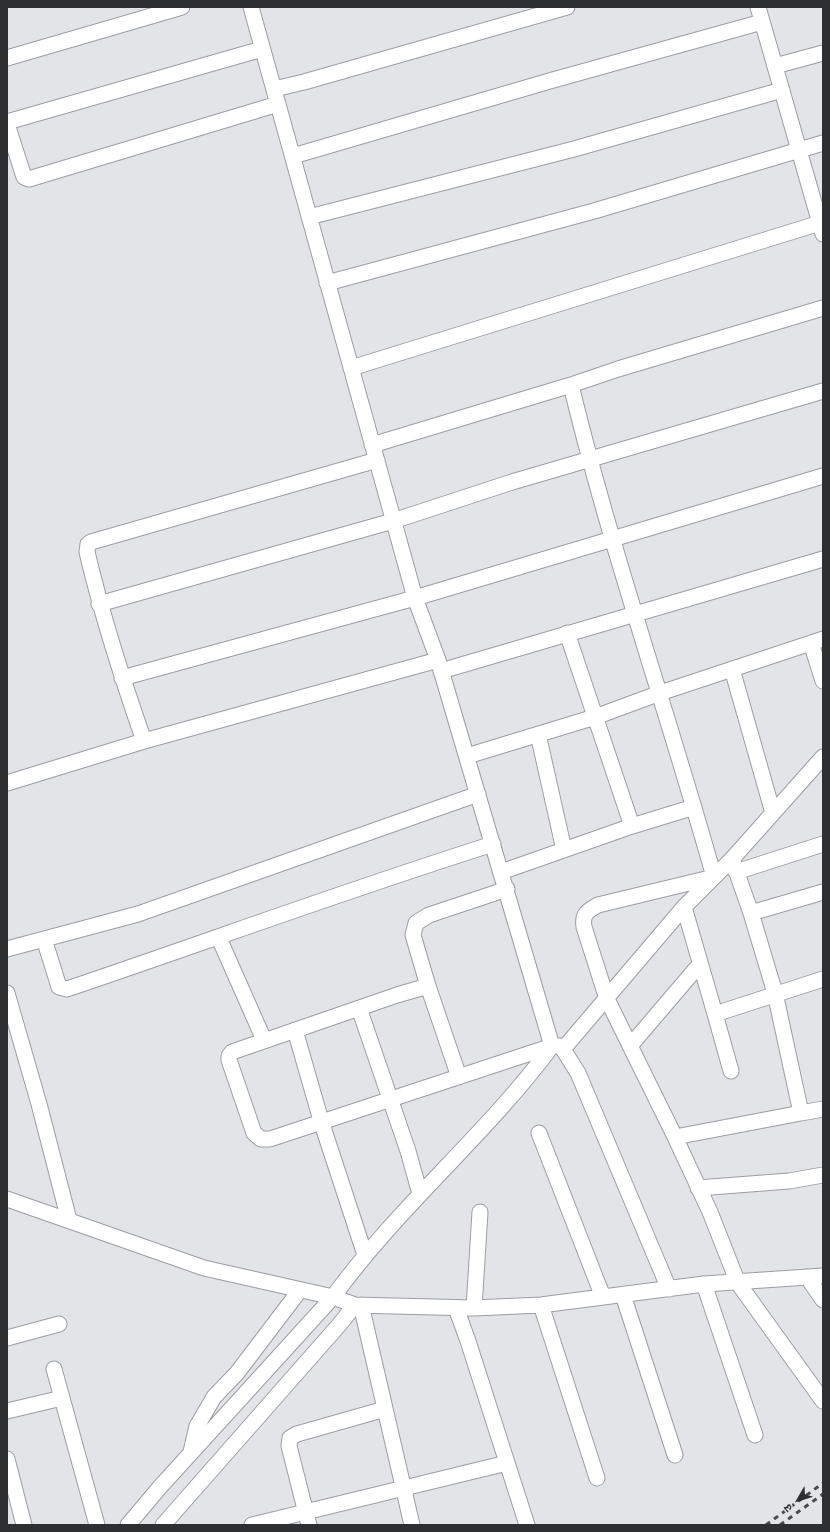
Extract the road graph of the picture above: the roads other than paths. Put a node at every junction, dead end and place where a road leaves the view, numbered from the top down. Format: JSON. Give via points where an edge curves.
{"nodes":[{"id":1,"x":182,"y":7,"type":"edge"},
{"id":2,"x":251,"y":7,"type":"edge"},
{"id":3,"x":567,"y":7,"type":"edge"},
{"id":4,"x":758,"y":7,"type":"edge"},
{"id":5,"x":762,"y":22,"type":"junction"},
{"id":6,"x":262,"y":48,"type":"junction"},
{"id":7,"x":823,"y":53,"type":"edge"},
{"id":8,"x":7,"y":58,"type":"edge"},
{"id":9,"x":775,"y":66,"type":"junction"},
{"id":10,"x":274,"y":89,"type":"junction"},
{"id":11,"x":782,"y":90,"type":"junction"},
{"id":12,"x":278,"y":104,"type":"junction"},
{"id":13,"x":7,"y":123,"type":"edge"},
{"id":14,"x":823,"y":143,"type":"edge"},
{"id":15,"x":799,"y":150,"type":"junction"},
{"id":16,"x":293,"y":156,"type":"junction"},
{"id":17,"x":309,"y":217,"type":"junction"},
{"id":18,"x":821,"y":222,"type":"edge"},
{"id":19,"x":327,"y":283,"type":"junction"},
{"id":20,"x":823,"y":308,"type":"edge"},
{"id":21,"x":351,"y":368,"type":"junction"},
{"id":22,"x":571,"y":385,"type":"junction"},
{"id":23,"x":823,"y":391,"type":"edge"},
{"id":24,"x":372,"y":445,"type":"junction"},
{"id":25,"x":589,"y":459,"type":"junction"},
{"id":26,"x":377,"y":460,"type":"junction"},
{"id":27,"x":823,"y":476,"type":"edge"},
{"id":28,"x":393,"y":521,"type":"junction"},
{"id":29,"x":614,"y":538,"type":"junction"},
{"id":30,"x":823,"y":558,"type":"edge"},
{"id":31,"x":415,"y":598,"type":"junction"},
{"id":32,"x":99,"y":604,"type":"junction"},
{"id":33,"x":636,"y":613,"type":"junction"},
{"id":34,"x":567,"y":633,"type":"junction"},
{"id":35,"x":817,"y":641,"type":"edge"},
{"id":36,"x":439,"y":665,"type":"junction"},
{"id":37,"x":732,"y":669,"type":"junction"},
{"id":38,"x":122,"y":678,"type":"junction"},
{"id":39,"x":823,"y":681,"type":"edge"},
{"id":40,"x":660,"y":693,"type":"junction"},
{"id":41,"x":595,"y":717,"type":"junction"},
{"id":42,"x":538,"y":734,"type":"junction"},
{"id":43,"x":144,"y":741,"type":"junction"},
{"id":44,"x":467,"y":756,"type":"junction"},
{"id":45,"x":823,"y":757,"type":"edge"},
{"id":46,"x":7,"y":783,"type":"edge"},
{"id":47,"x":478,"y":794,"type":"junction"},
{"id":48,"x":694,"y":807,"type":"junction"},
{"id":49,"x":773,"y":813,"type":"junction"},
{"id":50,"x":632,"y":826,"type":"junction"},
{"id":51,"x":493,"y":844,"type":"junction"},
{"id":52,"x":823,"y":844,"type":"edge"},
{"id":53,"x":564,"y":850,"type":"junction"},
{"id":54,"x":734,"y":865,"type":"junction"},
{"id":55,"x":501,"y":872,"type":"junction"},
{"id":56,"x":714,"y":877,"type":"junction"},
{"id":57,"x":506,"y":890,"type":"junction"},
{"id":58,"x":823,"y":892,"type":"edge"},
{"id":59,"x":684,"y":907,"type":"junction"},
{"id":60,"x":751,"y":913,"type":"junction"},
{"id":61,"x":219,"y":938,"type":"junction"},
{"id":62,"x":44,"y":939,"type":"junction"},
{"id":63,"x":7,"y":949,"type":"edge"},
{"id":64,"x":700,"y":964,"type":"junction"},
{"id":65,"x":823,"y":979,"type":"edge"},
{"id":66,"x":428,"y":986,"type":"junction"},
{"id":67,"x":7,"y":993,"type":"edge"},
{"id":68,"x":775,"y":993,"type":"junction"},
{"id":69,"x":607,"y":999,"type":"junction"},
{"id":70,"x":359,"y":1008,"type":"junction"},
{"id":71,"x":715,"y":1014,"type":"junction"},
{"id":72,"x":295,"y":1030,"type":"junction"},
{"id":73,"x":264,"y":1040,"type":"junction"},
{"id":74,"x":630,"y":1046,"type":"junction"},
{"id":75,"x":558,"y":1047,"type":"junction"},
{"id":76,"x":731,"y":1071,"type":"dead end"},
{"id":77,"x":459,"y":1077,"type":"junction"},
{"id":78,"x":389,"y":1099,"type":"junction"},
{"id":79,"x":823,"y":1109,"type":"edge"},
{"id":80,"x":801,"y":1113,"type":"junction"},
{"id":81,"x":322,"y":1124,"type":"junction"},
{"id":82,"x":539,"y":1132,"type":"dead end"},
{"id":83,"x":675,"y":1137,"type":"junction"},
{"id":84,"x":823,"y":1175,"type":"edge"},
{"id":85,"x":698,"y":1188,"type":"junction"},
{"id":86,"x":420,"y":1194,"type":"junction"},
{"id":87,"x":7,"y":1199,"type":"edge"},
{"id":88,"x":480,"y":1212,"type":"dead end"},
{"id":89,"x":69,"y":1220,"type":"junction"},
{"id":90,"x":365,"y":1255,"type":"junction"},
{"id":91,"x":823,"y":1276,"type":"edge"},
{"id":92,"x":807,"y":1278,"type":"junction"},
{"id":93,"x":738,"y":1283,"type":"junction"},
{"id":94,"x":704,"y":1284,"type":"junction"},
{"id":95,"x":669,"y":1289,"type":"junction"},
{"id":96,"x":300,"y":1290,"type":"junction"},
{"id":97,"x":624,"y":1294,"type":"junction"},
{"id":98,"x":603,"y":1297,"type":"junction"},
{"id":99,"x":823,"y":1300,"type":"edge"},
{"id":100,"x":347,"y":1302,"type":"junction"},
{"id":101,"x":541,"y":1305,"type":"junction"},
{"id":102,"x":456,"y":1308,"type":"junction"},
{"id":103,"x":474,"y":1308,"type":"junction"},
{"id":104,"x":59,"y":1324,"type":"dead end"},
{"id":105,"x":7,"y":1338,"type":"edge"},
{"id":106,"x":54,"y":1369,"type":"dead end"},
{"id":107,"x":62,"y":1398,"type":"junction"},
{"id":108,"x":823,"y":1401,"type":"edge"},
{"id":109,"x":385,"y":1409,"type":"junction"},
{"id":110,"x":7,"y":1411,"type":"edge"},
{"id":111,"x":755,"y":1436,"type":"dead end"},
{"id":112,"x":191,"y":1453,"type":"junction"},
{"id":113,"x":674,"y":1455,"type":"dead end"},
{"id":114,"x":7,"y":1460,"type":"edge"},
{"id":115,"x":507,"y":1463,"type":"junction"},
{"id":116,"x":597,"y":1478,"type":"dead end"},
{"id":117,"x":403,"y":1487,"type":"junction"},
{"id":118,"x":307,"y":1518,"type":"edge"},
{"id":119,"x":24,"y":1525,"type":"edge"},
{"id":120,"x":97,"y":1525,"type":"edge"},
{"id":121,"x":128,"y":1525,"type":"edge"},
{"id":122,"x":163,"y":1525,"type":"edge"},
{"id":123,"x":252,"y":1525,"type":"edge"},
{"id":124,"x":412,"y":1525,"type":"edge"},
{"id":125,"x":526,"y":1525,"type":"edge"}],
"edges":[{"from":1,"to":8,"type":"street"},
{"from":2,"to":6,"type":"street"},
{"from":3,"to":10,"type":"street"},
{"from":4,"to":5,"type":"street"},
{"from":5,"to":9,"type":"street"},
{"from":5,"to":16,"type":"street"},
{"from":6,"to":10,"type":"street"},
{"from":6,"to":13,"type":"street"},
{"from":7,"to":9,"type":"street"},
{"from":9,"to":11,"type":"street"},
{"from":10,"to":12,"type":"street"},
{"from":11,"to":15,"type":"street"},
{"from":11,"to":17,"type":"street","via":[[596,143]]},
{"from":12,"to":13,"type":"street","via":[[29,179],[24,177]]},
{"from":12,"to":16,"type":"street"},
{"from":14,"to":15,"type":"street"},
{"from":15,"to":18,"type":"street"},
{"from":15,"to":19,"type":"street","via":[[594,211]]},
{"from":16,"to":17,"type":"street"},
{"from":17,"to":19,"type":"street"},
{"from":18,"to":21,"type":"street"},
{"from":19,"to":21,"type":"street"},
{"from":20,"to":22,"type":"street"},
{"from":21,"to":24,"type":"street"},
{"from":22,"to":24,"type":"street"},
{"from":22,"to":25,"type":"street"},
{"from":23,"to":25,"type":"street"},
{"from":24,"to":26,"type":"street"},
{"from":25,"to":28,"type":"street"},
{"from":25,"to":29,"type":"street"},
{"from":26,"to":28,"type":"street"},
{"from":26,"to":32,"type":"street","via":[[88,544],[87,552]]},
{"from":27,"to":29,"type":"street"},
{"from":28,"to":31,"type":"street"},
{"from":28,"to":32,"type":"street"},
{"from":29,"to":31,"type":"street"},
{"from":29,"to":33,"type":"street"},
{"from":30,"to":33,"type":"street"},
{"from":31,"to":36,"type":"street"},
{"from":31,"to":38,"type":"street"},
{"from":32,"to":38,"type":"street"},
{"from":33,"to":34,"type":"street"},
{"from":33,"to":40,"type":"street"},
{"from":34,"to":36,"type":"street"},
{"from":34,"to":41,"type":"street"},
{"from":35,"to":37,"type":"street"},
{"from":35,"to":39,"type":"street"},
{"from":36,"to":43,"type":"street"},
{"from":36,"to":44,"type":"street"},
{"from":37,"to":40,"type":"street"},
{"from":37,"to":49,"type":"street"},
{"from":38,"to":43,"type":"street"},
{"from":40,"to":41,"type":"street"},
{"from":40,"to":48,"type":"street"},
{"from":41,"to":42,"type":"street"},
{"from":41,"to":50,"type":"street"},
{"from":42,"to":44,"type":"street"},
{"from":42,"to":53,"type":"street"},
{"from":43,"to":46,"type":"street"},
{"from":44,"to":47,"type":"street"},
{"from":45,"to":49,"type":"street"},
{"from":47,"to":51,"type":"street"},
{"from":47,"to":62,"type":"street","via":[[138,914]]},
{"from":48,"to":50,"type":"street"},
{"from":48,"to":56,"type":"street"},
{"from":49,"to":54,"type":"street"},
{"from":50,"to":53,"type":"street"},
{"from":51,"to":55,"type":"street"},
{"from":51,"to":61,"type":"street","via":[[389,876]]},
{"from":52,"to":54,"type":"street"},
{"from":53,"to":55,"type":"street"},
{"from":54,"to":56,"type":"street"},
{"from":54,"to":60,"type":"street"},
{"from":55,"to":57,"type":"street"},
{"from":56,"to":59,"type":"street"},
{"from":56,"to":69,"type":"street","via":[[598,905],[585,913],[584,927]]},
{"from":57,"to":66,"type":"street","via":[[429,915],[416,922],[413,935]]},
{"from":57,"to":75,"type":"street"},
{"from":58,"to":60,"type":"street"},
{"from":59,"to":64,"type":"street"},
{"from":59,"to":69,"type":"street"},
{"from":60,"to":68,"type":"street"},
{"from":61,"to":62,"type":"street","via":[[65,989],[58,984]]},
{"from":61,"to":73,"type":"street"},
{"from":62,"to":63,"type":"street"},
{"from":64,"to":71,"type":"street"},
{"from":64,"to":74,"type":"street"},
{"from":65,"to":68,"type":"street"},
{"from":66,"to":70,"type":"street"},
{"from":66,"to":77,"type":"street"},
{"from":67,"to":89,"type":"street"},
{"from":68,"to":71,"type":"street"},
{"from":68,"to":80,"type":"street"},
{"from":69,"to":74,"type":"street"},
{"from":69,"to":75,"type":"street"},
{"from":70,"to":72,"type":"street"},
{"from":70,"to":78,"type":"street"},
{"from":71,"to":76,"type":"street"},
{"from":72,"to":73,"type":"street"},
{"from":72,"to":81,"type":"street"},
{"from":73,"to":81,"type":"street","via":[[236,1050],[229,1056],[257,1137],[261,1140],[270,1139]]},
{"from":74,"to":83,"type":"street"},
{"from":75,"to":77,"type":"street"},
{"from":75,"to":86,"type":"street"},
{"from":75,"to":95,"type":"street","via":[[578,1073]]},
{"from":77,"to":78,"type":"street"},
{"from":78,"to":81,"type":"street"},
{"from":78,"to":86,"type":"street"},
{"from":79,"to":80,"type":"street"},
{"from":80,"to":83,"type":"street"},
{"from":81,"to":90,"type":"street"},
{"from":82,"to":98,"type":"street"},
{"from":83,"to":85,"type":"street"},
{"from":84,"to":85,"type":"street","via":[[789,1182]]},
{"from":85,"to":93,"type":"street"},
{"from":86,"to":90,"type":"street"},
{"from":87,"to":89,"type":"street"},
{"from":88,"to":103,"type":"street"},
{"from":89,"to":96,"type":"street","via":[[204,1268]]},
{"from":90,"to":100,"type":"street"},
{"from":91,"to":92,"type":"street"},
{"from":92,"to":93,"type":"street"},
{"from":92,"to":99,"type":"street"},
{"from":93,"to":94,"type":"street"},
{"from":93,"to":108,"type":"street"},
{"from":94,"to":95,"type":"street"},
{"from":94,"to":111,"type":"street"},
{"from":95,"to":97,"type":"street"},
{"from":96,"to":100,"type":"street"},
{"from":96,"to":112,"type":"street","via":[[237,1373],[214,1397],[197,1426]]},
{"from":97,"to":98,"type":"street"},
{"from":97,"to":113,"type":"street"},
{"from":98,"to":101,"type":"street"},
{"from":100,"to":102,"type":"street"},
{"from":100,"to":109,"type":"street"},
{"from":100,"to":112,"type":"street"},
{"from":100,"to":122,"type":"street","via":[[339,1325]]},
{"from":101,"to":103,"type":"street"},
{"from":101,"to":116,"type":"street"},
{"from":102,"to":103,"type":"street"},
{"from":102,"to":115,"type":"street"},
{"from":104,"to":105,"type":"street"},
{"from":106,"to":107,"type":"street"},
{"from":107,"to":110,"type":"street"},
{"from":107,"to":120,"type":"street"},
{"from":109,"to":117,"type":"street"},
{"from":109,"to":118,"type":"street","via":[[290,1438],[289,1446]]},
{"from":112,"to":121,"type":"street"},
{"from":114,"to":119,"type":"street"},
{"from":115,"to":117,"type":"street"},
{"from":115,"to":125,"type":"street"},
{"from":117,"to":118,"type":"street"},
{"from":117,"to":124,"type":"street"},
{"from":118,"to":123,"type":"street"}]}
